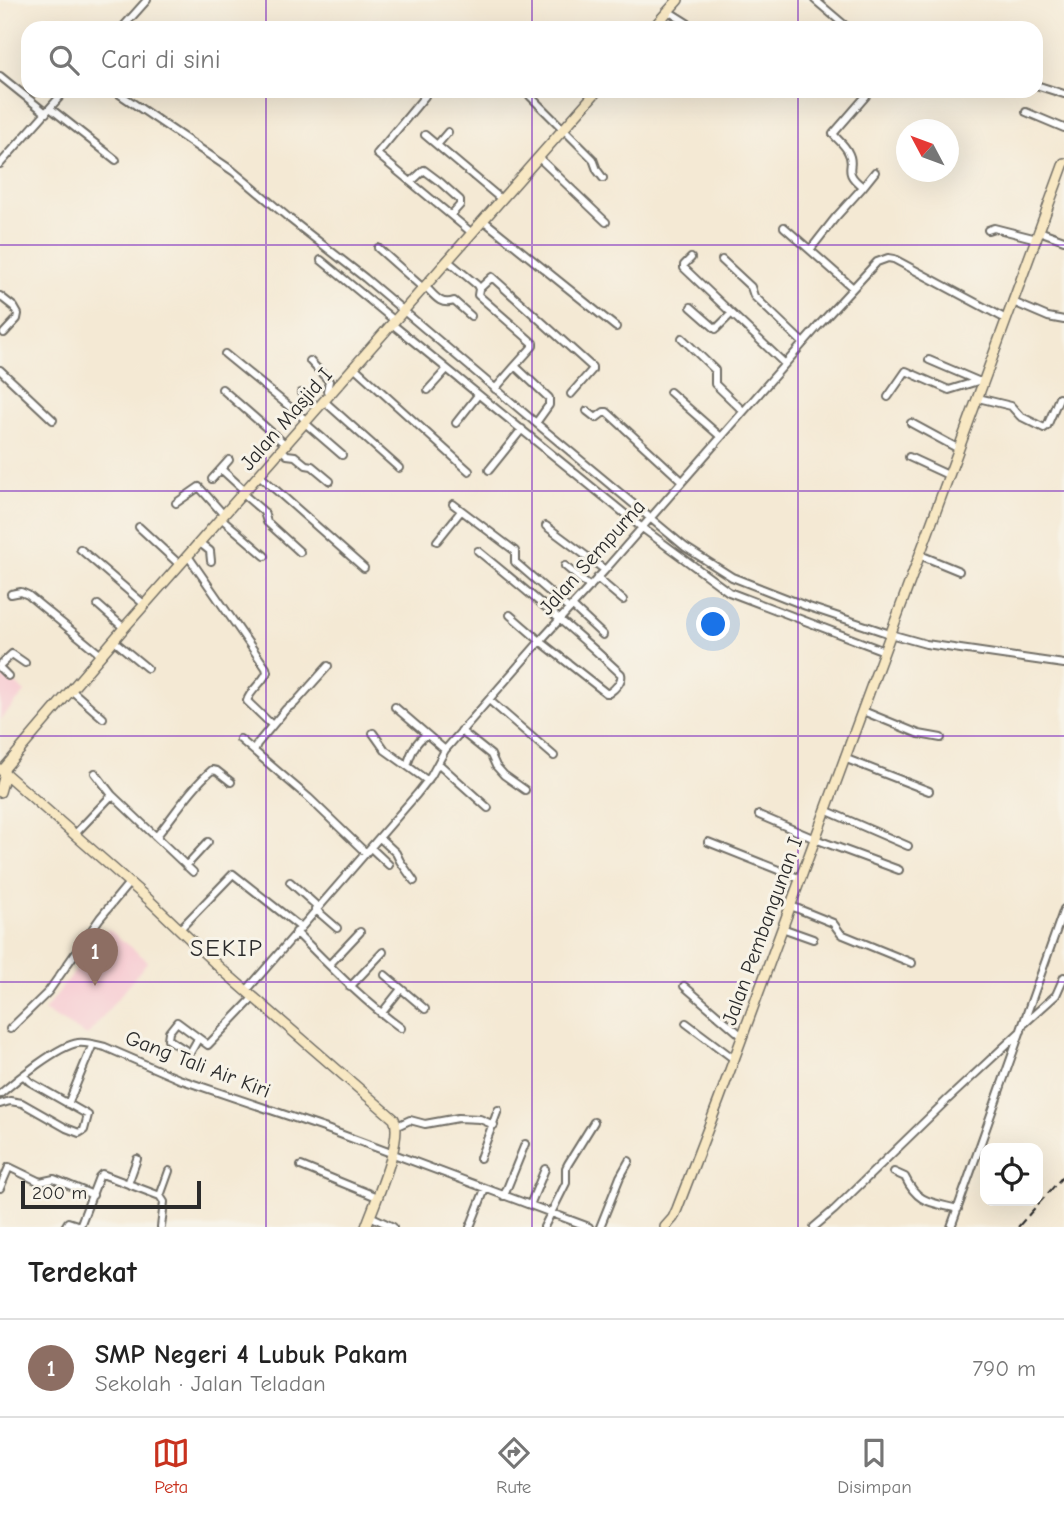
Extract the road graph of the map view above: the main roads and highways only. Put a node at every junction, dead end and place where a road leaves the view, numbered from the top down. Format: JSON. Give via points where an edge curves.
{"nodes":[{"id":1,"x":678,"y":0,"type":"edge"},
{"id":2,"x":659,"y":21,"type":"edge"},
{"id":3,"x":591,"y":98,"type":"edge"},
{"id":4,"x":1064,"y":163,"type":"edge"},
{"id":5,"x":3,"y":771,"type":"edge"},
{"id":6,"x":0,"y":792,"type":"edge"},
{"id":7,"x":366,"y":1227,"type":"edge"},
{"id":8,"x":666,"y":1227,"type":"edge"}],
"edges":[{"from":1,"to":2,"type":"main road"},
{"from":3,"to":5,"type":"main road","name":"Jalan Masjid I"},
{"from":4,"to":8,"type":"main road","name":"Jalan Pembangunan I","via":[[734,1059]]},
{"from":5,"to":6,"type":"main road"},
{"from":5,"to":7,"type":"main road","via":[[394,1119],[393,1153]]}]}
